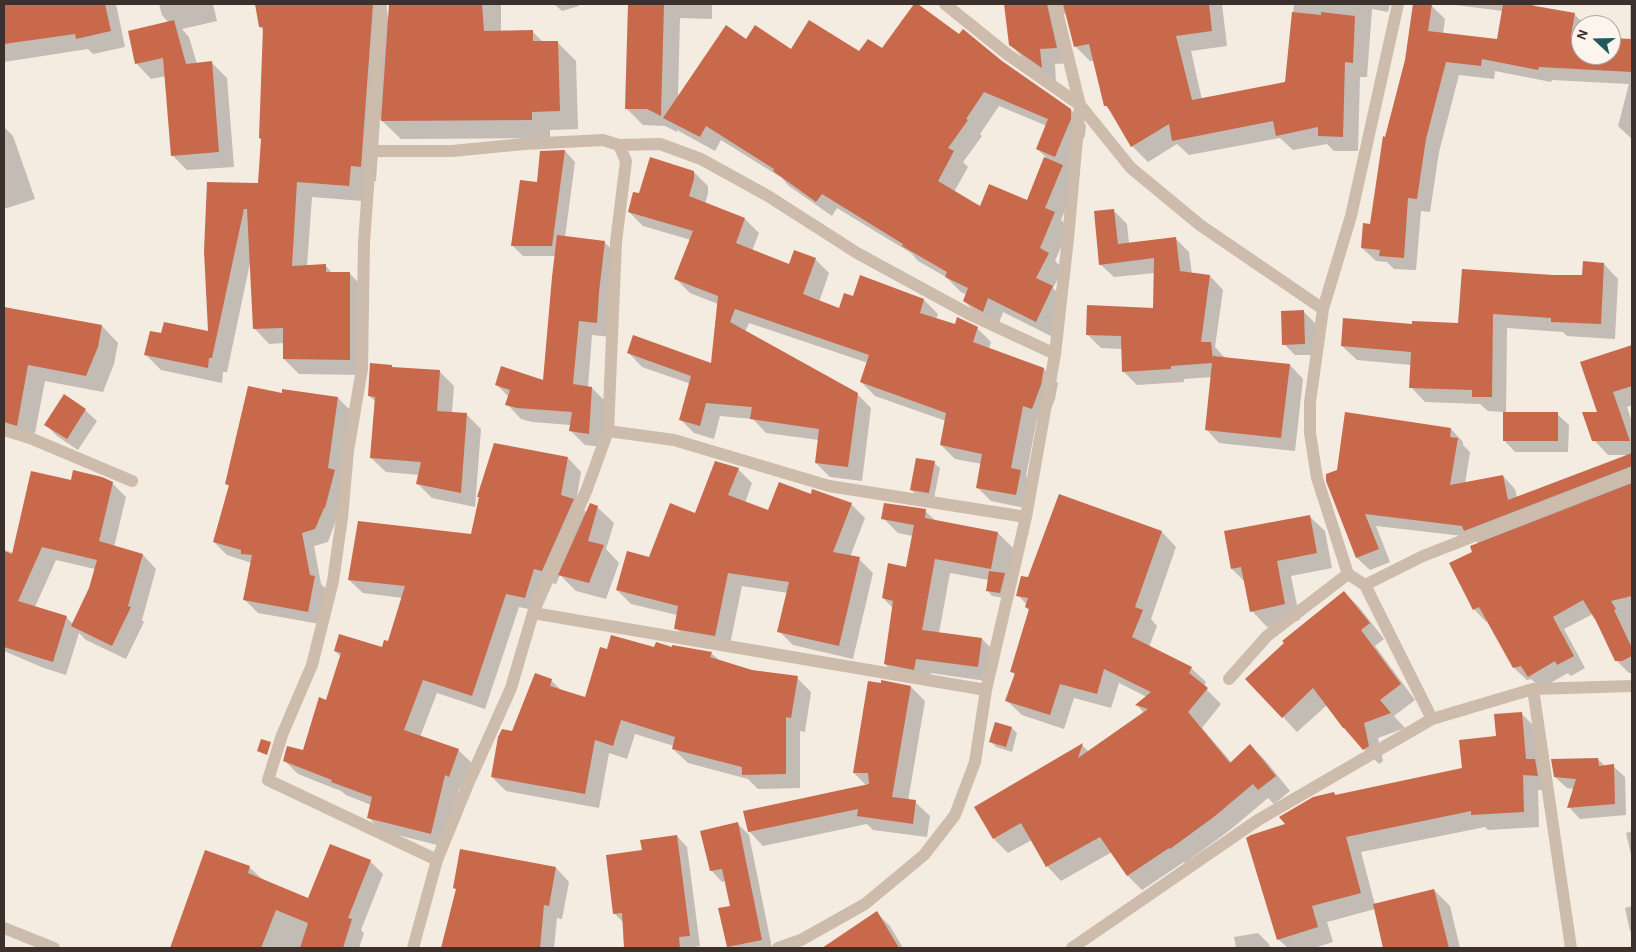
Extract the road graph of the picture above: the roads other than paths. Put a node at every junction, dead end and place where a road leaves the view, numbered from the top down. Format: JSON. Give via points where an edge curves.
{"nodes":[{"id":1,"x":381,"y":4,"type":"edge"},
{"id":2,"x":945,"y":4,"type":"edge"},
{"id":3,"x":1056,"y":4,"type":"edge"},
{"id":4,"x":1398,"y":4,"type":"edge"},
{"id":5,"x":1080,"y":105,"type":"junction"},
{"id":6,"x":619,"y":144,"type":"junction"},
{"id":7,"x":370,"y":151,"type":"junction"},
{"id":8,"x":1323,"y":309,"type":"junction"},
{"id":9,"x":1055,"y":354,"type":"junction"},
{"id":10,"x":4,"y":430,"type":"edge"},
{"id":11,"x":608,"y":431,"type":"junction"},
{"id":12,"x":1632,"y":474,"type":"edge"},
{"id":13,"x":132,"y":481,"type":"dead end"},
{"id":14,"x":1026,"y":516,"type":"junction"},
{"id":15,"x":1348,"y":574,"type":"junction"},
{"id":16,"x":1365,"y":585,"type":"junction"},
{"id":17,"x":533,"y":613,"type":"junction"},
{"id":18,"x":1229,"y":679,"type":"dead end"},
{"id":19,"x":1632,"y":686,"type":"edge"},
{"id":20,"x":1533,"y":689,"type":"junction"},
{"id":21,"x":986,"y":690,"type":"junction"},
{"id":22,"x":1432,"y":719,"type":"junction"},
{"id":23,"x":437,"y":860,"type":"junction"},
{"id":24,"x":4,"y":928,"type":"edge"},
{"id":25,"x":54,"y":948,"type":"edge"},
{"id":26,"x":413,"y":948,"type":"edge"},
{"id":27,"x":778,"y":948,"type":"edge"},
{"id":28,"x":1072,"y":948,"type":"edge"},
{"id":29,"x":1571,"y":948,"type":"edge"}],
"edges":[{"from":1,"to":7,"type":"street"},
{"from":2,"to":5,"type":"street","via":[[1007,54]]},
{"from":3,"to":5,"type":"street"},
{"from":4,"to":8,"type":"street","via":[[1351,216]]},
{"from":5,"to":8,"type":"street","via":[[1131,168],[1200,225]]},
{"from":5,"to":9,"type":"street"},
{"from":6,"to":7,"type":"street","via":[[603,140],[452,151]]},
{"from":6,"to":9,"type":"street","via":[[660,144],[701,159],[768,196],[857,253],[969,314]]},
{"from":6,"to":11,"type":"street","via":[[626,161],[616,242]]},
{"from":7,"to":23,"type":"street","via":[[364,243],[362,369],[348,451],[333,581],[312,665],[282,734],[268,780]]},
{"from":8,"to":15,"type":"street","via":[[1310,402],[1310,433],[1316,478]]},
{"from":9,"to":14,"type":"street"},
{"from":10,"to":13,"type":"street"},
{"from":11,"to":14,"type":"street","via":[[674,440],[829,486]]},
{"from":11,"to":17,"type":"street","via":[[587,489]]},
{"from":12,"to":16,"type":"street","via":[[1423,556]]},
{"from":14,"to":21,"type":"street"},
{"from":15,"to":16,"type":"street"},
{"from":15,"to":18,"type":"street","via":[[1267,636]]},
{"from":16,"to":22,"type":"street"},
{"from":17,"to":21,"type":"street"},
{"from":17,"to":23,"type":"street","via":[[511,688]]},
{"from":19,"to":20,"type":"street"},
{"from":20,"to":22,"type":"street"},
{"from":20,"to":29,"type":"street"},
{"from":21,"to":27,"type":"street","via":[[974,762],[955,815],[924,855],[866,904],[801,940]]},
{"from":22,"to":28,"type":"street","via":[[1258,820]]},
{"from":23,"to":26,"type":"street"},
{"from":24,"to":25,"type":"street"}]}
